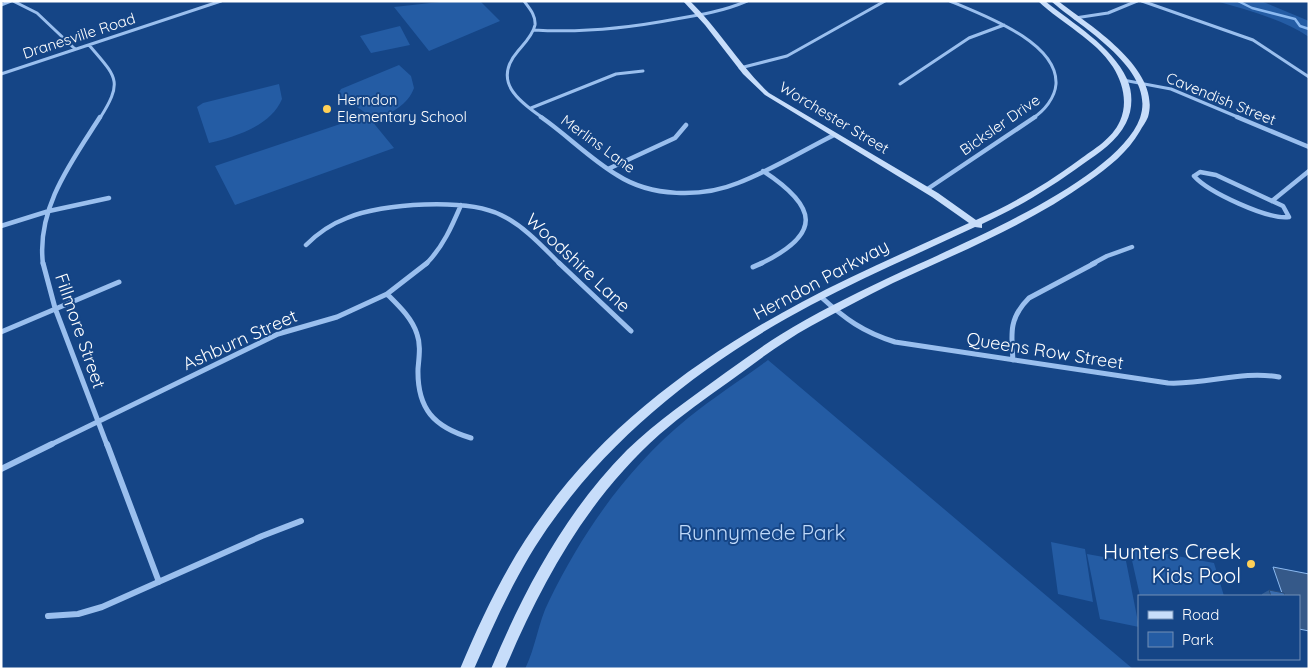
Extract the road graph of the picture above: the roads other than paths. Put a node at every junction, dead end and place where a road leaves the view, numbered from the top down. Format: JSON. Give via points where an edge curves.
{"nodes":[{"id":1,"x":12,"y":1,"type":"edge"},
{"id":2,"x":221,"y":1,"type":"edge"},
{"id":3,"x":524,"y":1,"type":"edge"},
{"id":4,"x":686,"y":1,"type":"edge"},
{"id":5,"x":747,"y":1,"type":"edge"},
{"id":6,"x":885,"y":1,"type":"edge"},
{"id":7,"x":950,"y":1,"type":"edge"},
{"id":8,"x":1041,"y":1,"type":"edge"},
{"id":9,"x":1054,"y":1,"type":"edge"},
{"id":10,"x":1137,"y":1,"type":"edge"},
{"id":11,"x":1142,"y":1,"type":"edge"},
{"id":12,"x":1,"y":5,"type":"edge"},
{"id":13,"x":700,"y":14,"type":"junction"},
{"id":14,"x":1074,"y":18,"type":"junction"},
{"id":15,"x":1004,"y":25,"type":"junction"},
{"id":16,"x":534,"y":30,"type":"junction"},
{"id":17,"x":88,"y":45,"type":"junction"},
{"id":18,"x":75,"y":49,"type":"junction"},
{"id":19,"x":740,"y":68,"type":"junction"},
{"id":20,"x":643,"y":71,"type":"dead end"},
{"id":21,"x":1,"y":74,"type":"edge"},
{"id":22,"x":1309,"y":77,"type":"edge"},
{"id":23,"x":1123,"y":80,"type":"junction"},
{"id":24,"x":1140,"y":82,"type":"junction"},
{"id":25,"x":900,"y":84,"type":"dead end"},
{"id":26,"x":531,"y":108,"type":"junction"},
{"id":27,"x":686,"y":125,"type":"dead end"},
{"id":28,"x":834,"y":135,"type":"junction"},
{"id":29,"x":1309,"y":147,"type":"edge"},
{"id":30,"x":608,"y":169,"type":"junction"},
{"id":31,"x":763,"y":171,"type":"junction"},
{"id":32,"x":1309,"y":171,"type":"edge"},
{"id":33,"x":926,"y":190,"type":"junction"},
{"id":34,"x":109,"y":198,"type":"dead end"},
{"id":35,"x":1272,"y":201,"type":"junction"},
{"id":36,"x":461,"y":205,"type":"junction"},
{"id":37,"x":48,"y":211,"type":"junction"},
{"id":38,"x":976,"y":223,"type":"junction"},
{"id":39,"x":1,"y":226,"type":"edge"},
{"id":40,"x":990,"y":234,"type":"junction"},
{"id":41,"x":306,"y":245,"type":"dead end"},
{"id":42,"x":1132,"y":247,"type":"dead end"},
{"id":43,"x":753,"y":267,"type":"dead end"},
{"id":44,"x":119,"y":282,"type":"dead end"},
{"id":45,"x":388,"y":294,"type":"junction"},
{"id":46,"x":820,"y":296,"type":"junction"},
{"id":47,"x":54,"y":308,"type":"junction"},
{"id":48,"x":834,"y":310,"type":"junction"},
{"id":49,"x":631,"y":331,"type":"dead end"},
{"id":50,"x":1,"y":332,"type":"edge"},
{"id":51,"x":1013,"y":360,"type":"junction"},
{"id":52,"x":1279,"y":376,"type":"dead end"},
{"id":53,"x":98,"y":422,"type":"junction"},
{"id":54,"x":471,"y":438,"type":"dead end"},
{"id":55,"x":1,"y":469,"type":"edge"},
{"id":56,"x":301,"y":521,"type":"dead end"},
{"id":57,"x":159,"y":582,"type":"junction"},
{"id":58,"x":48,"y":616,"type":"dead end"},
{"id":59,"x":467,"y":669,"type":"edge"},
{"id":60,"x":498,"y":669,"type":"edge"}],
"edges":[{"from":1,"to":12,"type":"street"},
{"from":1,"to":18,"type":"street","via":[[37,14]]},
{"from":2,"to":17,"type":"street","name":"Dranesville Road"},
{"from":3,"to":16,"type":"street","via":[[534,13]]},
{"from":4,"to":13,"type":"main road","name":"Worchester Street"},
{"from":5,"to":13,"type":"street","via":[[724,10]]},
{"from":6,"to":19,"type":"street","via":[[787,56]]},
{"from":7,"to":15,"type":"street","name":"Bicksler Drive"},
{"from":8,"to":23,"type":"main road","name":"Herndon Parkway","via":[[1097,45]]},
{"from":9,"to":14,"type":"main road","name":"Herndon Parkway"},
{"from":10,"to":14,"type":"street","via":[[1108,13]]},
{"from":11,"to":22,"type":"street","via":[[1253,40]]},
{"from":13,"to":16,"type":"street","via":[[623,28],[579,32]]},
{"from":13,"to":19,"type":"main road","name":"Worchester Street"},
{"from":14,"to":24,"type":"main road","name":"Herndon Parkway","via":[[1118,52]]},
{"from":15,"to":25,"type":"street","via":[[969,38]]},
{"from":15,"to":33,"type":"street","name":"Bicksler Drive","via":[[1047,56],[1057,78],[1055,96],[1042,112]]},
{"from":16,"to":26,"type":"street","name":"Merlins Lane","via":[[506,72],[512,92]]},
{"from":17,"to":18,"type":"street","name":"Dranesville Road"},
{"from":17,"to":37,"type":"street","name":"Fillmore Street","via":[[113,74],[115,88],[61,179]]},
{"from":18,"to":21,"type":"street","name":"Dranesville Road"},
{"from":19,"to":28,"type":"main road","name":"Worchester Street","via":[[767,94]]},
{"from":20,"to":26,"type":"street","via":[[616,74]]},
{"from":23,"to":24,"type":"street","name":"Cavendish Street"},
{"from":23,"to":38,"type":"main road","name":"Herndon Parkway","via":[[1128,107],[1124,122],[1113,137],[1041,190]]},
{"from":24,"to":29,"type":"street","name":"Cavendish Street","via":[[1171,89]]},
{"from":24,"to":40,"type":"main road","name":"Herndon Parkway","via":[[1145,113],[1136,136],[1124,149],[1060,197]]},
{"from":26,"to":30,"type":"street","name":"Merlins Lane"},
{"from":27,"to":30,"type":"street","via":[[675,138]]},
{"from":28,"to":31,"type":"street","name":"Merlins Lane"},
{"from":28,"to":33,"type":"main road","name":"Worchester Street"},
{"from":30,"to":31,"type":"street","name":"Merlins Lane","via":[[638,185],[681,193],[726,188]]},
{"from":31,"to":43,"type":"street","via":[[799,200],[805,226],[799,239],[787,250]]},
{"from":32,"to":35,"type":"street"},
{"from":33,"to":38,"type":"main road","name":"Worchester Street"},
{"from":34,"to":37,"type":"street"},
{"from":35,"to":35,"type":"street","via":[[1287,210],[1289,217],[1267,216],[1200,183],[1194,176],[1200,172],[1211,173]]},
{"from":36,"to":41,"type":"street","name":"Woodshire Lane","via":[[390,207],[359,214],[328,227]]},
{"from":36,"to":45,"type":"street","name":"Ashburn Street","via":[[433,257]]},
{"from":36,"to":49,"type":"street","name":"Woodshire Lane","via":[[489,210],[514,221]]},
{"from":37,"to":39,"type":"street"},
{"from":37,"to":47,"type":"street","name":"Fillmore Street","via":[[42,253]]},
{"from":38,"to":40,"type":"main road","name":"Worchester Street"},
{"from":38,"to":46,"type":"main road","name":"Herndon Parkway"},
{"from":40,"to":48,"type":"main road","name":"Herndon Parkway"},
{"from":42,"to":51,"type":"street","via":[[1108,256],[1020,305],[1011,325]]},
{"from":44,"to":47,"type":"street"},
{"from":45,"to":53,"type":"street","name":"Ashburn Street","via":[[336,317],[278,334]]},
{"from":45,"to":54,"type":"street","via":[[405,312],[418,336],[418,381],[426,411],[444,429]]},
{"from":46,"to":48,"type":"street","name":"Queens Row Street"},
{"from":46,"to":59,"type":"main road","name":"Herndon Parkway","via":[[768,325],[697,374],[654,405],[601,453],[536,534],[502,592]]},
{"from":47,"to":50,"type":"street"},
{"from":47,"to":53,"type":"street","name":"Fillmore Street"},
{"from":48,"to":51,"type":"street","name":"Queens Row Street","via":[[862,331],[895,342]]},
{"from":48,"to":60,"type":"main road","name":"Herndon Parkway","via":[[795,331],[740,368],[662,426],[621,464],[559,546],[520,619]]},
{"from":51,"to":52,"type":"street","name":"Queens Row Street","via":[[1168,384],[1213,382],[1250,373]]},
{"from":53,"to":55,"type":"street","name":"Ashburn Street"},
{"from":53,"to":57,"type":"street","name":"Fillmore Street"},
{"from":56,"to":57,"type":"street"},
{"from":57,"to":58,"type":"street","via":[[102,607],[78,614]]}]}
